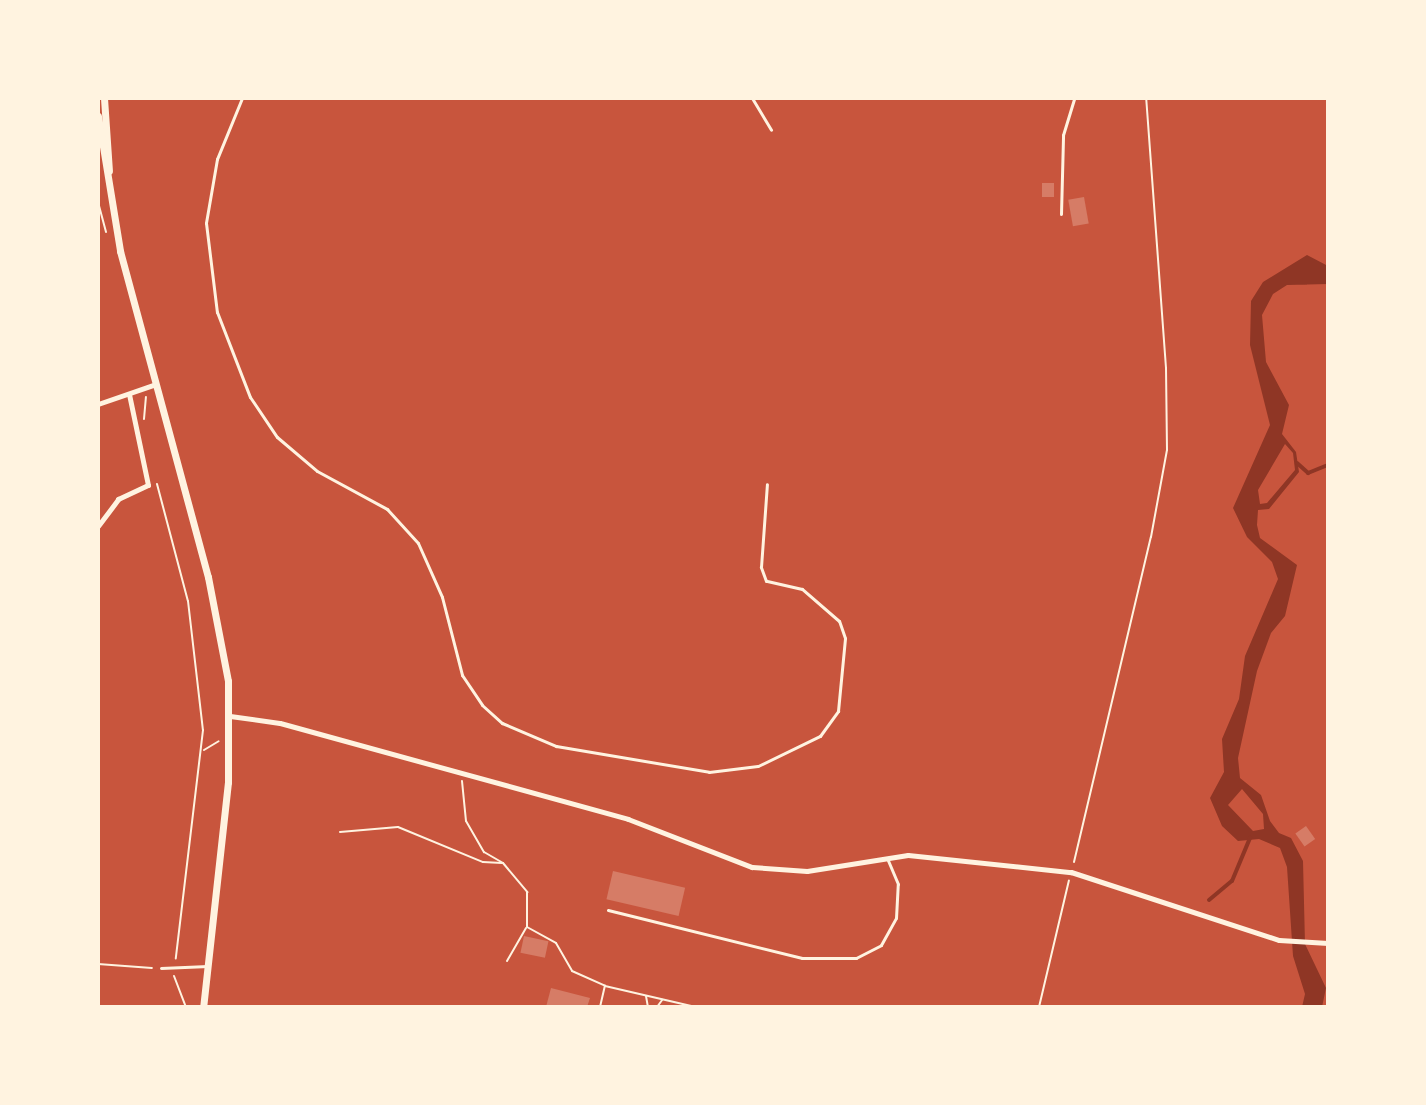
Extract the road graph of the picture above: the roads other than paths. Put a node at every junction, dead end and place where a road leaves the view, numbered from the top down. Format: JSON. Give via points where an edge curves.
{"nodes":[{"id":1,"x":104,"y":98,"type":"edge"},
{"id":2,"x":242,"y":98,"type":"edge"},
{"id":3,"x":752,"y":98,"type":"edge"},
{"id":4,"x":1074,"y":98,"type":"edge"},
{"id":5,"x":98,"y":116,"type":"edge"},
{"id":6,"x":771,"y":130,"type":"dead end"},
{"id":7,"x":111,"y":202,"type":"junction"},
{"id":8,"x":1061,"y":214,"type":"dead end"},
{"id":9,"x":156,"y":384,"type":"junction"},
{"id":10,"x":129,"y":394,"type":"junction"},
{"id":11,"x":98,"y":404,"type":"edge"},
{"id":12,"x":767,"y":484,"type":"dead end"},
{"id":13,"x":98,"y":526,"type":"edge"},
{"id":14,"x":230,"y":716,"type":"junction"},
{"id":15,"x":887,"y":858,"type":"junction"},
{"id":16,"x":608,"y":910,"type":"dead end"},
{"id":17,"x":1328,"y":943,"type":"edge"},
{"id":18,"x":208,"y":966,"type":"junction"},
{"id":19,"x":161,"y":968,"type":"road end"},
{"id":20,"x":203,"y":1007,"type":"edge"}],
"edges":[{"from":1,"to":7,"type":"main road"},
{"from":2,"to":12,"type":"lane","via":[[217,159],[206,223],[217,312],[250,397],[286,445],[317,471],[387,509],[418,543],[442,597],[462,675],[502,723],[567,748],[709,772],[758,766],[820,736],[840,702],[845,638],[839,621],[802,589],[766,581],[761,567]]},
{"from":3,"to":6,"type":"lane"},
{"from":4,"to":8,"type":"lane","via":[[1063,135]]},
{"from":5,"to":7,"type":"main road"},
{"from":7,"to":9,"type":"main road"},
{"from":9,"to":10,"type":"street"},
{"from":9,"to":14,"type":"main road","via":[[223,644]]},
{"from":10,"to":11,"type":"street"},
{"from":10,"to":13,"type":"street","via":[[148,485],[118,499]]},
{"from":14,"to":15,"type":"street","via":[[271,721],[628,819],[752,867],[807,871]]},
{"from":14,"to":18,"type":"main road"},
{"from":15,"to":16,"type":"lane","via":[[898,884],[896,918],[881,945],[856,958],[802,958]]},
{"from":15,"to":17,"type":"street","via":[[935,856],[1071,872],[1279,940]]},
{"from":18,"to":19,"type":"lane"},
{"from":18,"to":20,"type":"main road"}]}
